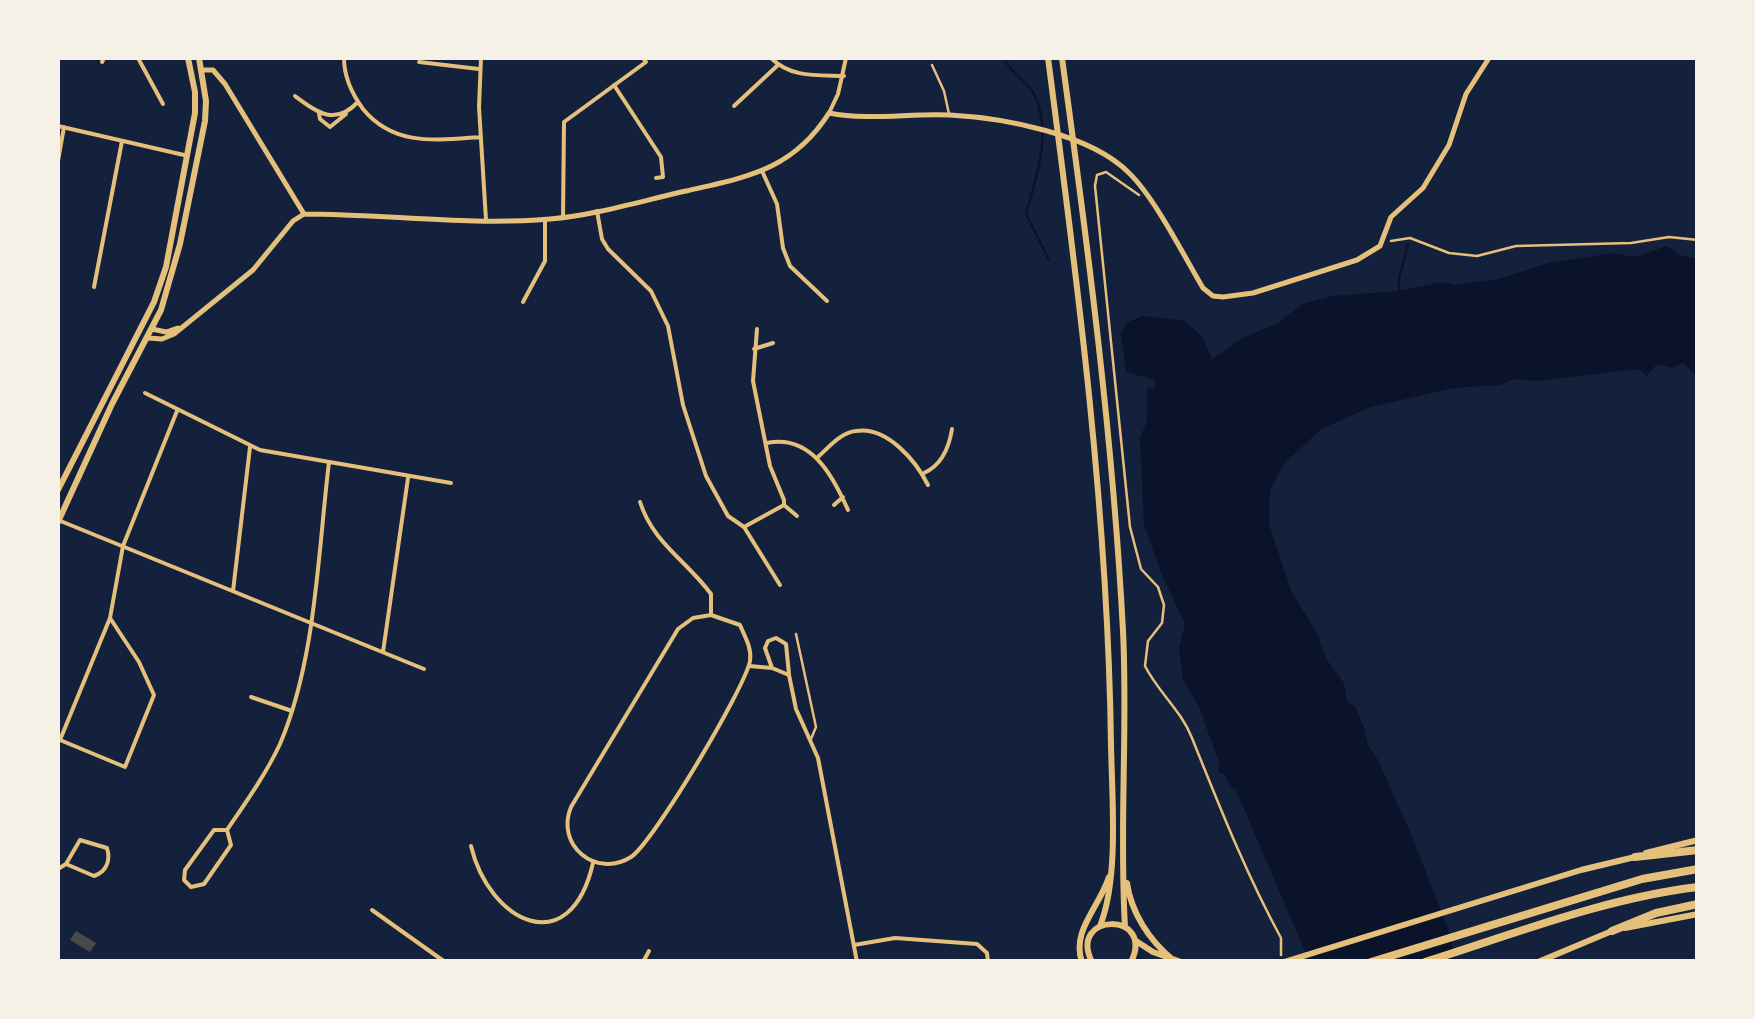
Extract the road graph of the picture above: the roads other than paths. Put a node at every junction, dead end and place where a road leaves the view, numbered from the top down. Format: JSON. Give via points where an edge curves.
{"nodes":[{"id":1,"x":138,"y":58,"type":"edge"},
{"id":2,"x":188,"y":58,"type":"edge"},
{"id":3,"x":200,"y":58,"type":"edge"},
{"id":4,"x":344,"y":58,"type":"edge"},
{"id":5,"x":480,"y":58,"type":"edge"},
{"id":6,"x":643,"y":58,"type":"edge"},
{"id":7,"x":772,"y":58,"type":"edge"},
{"id":8,"x":846,"y":58,"type":"edge"},
{"id":9,"x":1048,"y":58,"type":"edge"},
{"id":10,"x":1062,"y":58,"type":"edge"},
{"id":11,"x":1489,"y":58,"type":"edge"},
{"id":12,"x":420,"y":62,"type":"dead end"},
{"id":13,"x":778,"y":65,"type":"junction"},
{"id":14,"x":932,"y":65,"type":"dead end"},
{"id":15,"x":479,"y":68,"type":"junction"},
{"id":16,"x":203,"y":70,"type":"junction"},
{"id":17,"x":844,"y":76,"type":"junction"},
{"id":18,"x":614,"y":85,"type":"junction"},
{"id":19,"x":295,"y":96,"type":"dead end"},
{"id":20,"x":358,"y":102,"type":"junction"},
{"id":21,"x":163,"y":104,"type":"dead end"},
{"id":22,"x":734,"y":106,"type":"dead end"},
{"id":23,"x":319,"y":111,"type":"junction"},
{"id":24,"x":828,"y":113,"type":"junction"},
{"id":25,"x":346,"y":114,"type":"junction"},
{"id":26,"x":950,"y":115,"type":"junction"},
{"id":27,"x":60,"y":126,"type":"edge"},
{"id":28,"x":481,"y":137,"type":"junction"},
{"id":29,"x":122,"y":142,"type":"junction"},
{"id":30,"x":189,"y":156,"type":"junction"},
{"id":31,"x":58,"y":161,"type":"edge"},
{"id":32,"x":762,"y":171,"type":"junction"},
{"id":33,"x":656,"y":178,"type":"dead end"},
{"id":34,"x":597,"y":211,"type":"junction"},
{"id":35,"x":304,"y":214,"type":"junction"},
{"id":36,"x":564,"y":217,"type":"junction"},
{"id":37,"x":545,"y":219,"type":"junction"},
{"id":38,"x":486,"y":220,"type":"junction"},
{"id":39,"x":94,"y":287,"type":"dead end"},
{"id":40,"x":827,"y":301,"type":"dead end"},
{"id":41,"x":523,"y":302,"type":"dead end"},
{"id":42,"x":182,"y":326,"type":"junction"},
{"id":43,"x":142,"y":328,"type":"junction"},
{"id":44,"x":152,"y":328,"type":"junction"},
{"id":45,"x":757,"y":329,"type":"dead end"},
{"id":46,"x":148,"y":338,"type":"junction"},
{"id":47,"x":773,"y":343,"type":"dead end"},
{"id":48,"x":754,"y":350,"type":"junction"},
{"id":49,"x":145,"y":393,"type":"dead end"},
{"id":50,"x":178,"y":410,"type":"junction"},
{"id":51,"x":952,"y":429,"type":"dead end"},
{"id":52,"x":939,"y":438,"type":"dead end"},
{"id":53,"x":950,"y":440,"type":"junction"},
{"id":54,"x":767,"y":443,"type":"junction"},
{"id":55,"x":250,"y":446,"type":"junction"},
{"id":56,"x":818,"y":457,"type":"junction"},
{"id":57,"x":329,"y":462,"type":"junction"},
{"id":58,"x":922,"y":474,"type":"junction"},
{"id":59,"x":408,"y":476,"type":"junction"},
{"id":60,"x":451,"y":483,"type":"dead end"},
{"id":61,"x":928,"y":485,"type":"dead end"},
{"id":62,"x":58,"y":490,"type":"edge"},
{"id":63,"x":843,"y":498,"type":"junction"},
{"id":64,"x":640,"y":502,"type":"dead end"},
{"id":65,"x":834,"y":504,"type":"dead end"},
{"id":66,"x":784,"y":506,"type":"junction"},
{"id":67,"x":848,"y":510,"type":"dead end"},
{"id":68,"x":797,"y":516,"type":"dead end"},
{"id":69,"x":58,"y":520,"type":"edge"},
{"id":70,"x":744,"y":527,"type":"junction"},
{"id":71,"x":122,"y":546,"type":"junction"},
{"id":72,"x":780,"y":585,"type":"dead end"},
{"id":73,"x":234,"y":591,"type":"junction"},
{"id":74,"x":711,"y":614,"type":"junction"},
{"id":75,"x":110,"y":618,"type":"junction"},
{"id":76,"x":309,"y":622,"type":"junction"},
{"id":77,"x":796,"y":634,"type":"dead end"},
{"id":78,"x":382,"y":652,"type":"junction"},
{"id":79,"x":749,"y":666,"type":"junction"},
{"id":80,"x":772,"y":668,"type":"junction"},
{"id":81,"x":424,"y":669,"type":"dead end"},
{"id":82,"x":789,"y":676,"type":"junction"},
{"id":83,"x":251,"y":697,"type":"dead end"},
{"id":84,"x":292,"y":710,"type":"junction"},
{"id":85,"x":811,"y":739,"type":"junction"},
{"id":86,"x":59,"y":740,"type":"edge"},
{"id":87,"x":227,"y":830,"type":"junction"},
{"id":88,"x":1698,"y":840,"type":"edge"},
{"id":89,"x":471,"y":846,"type":"dead end"},
{"id":90,"x":1698,"y":850,"type":"edge"},
{"id":91,"x":1635,"y":857,"type":"junction"},
{"id":92,"x":593,"y":863,"type":"junction"},
{"id":93,"x":66,"y":864,"type":"junction"},
{"id":94,"x":1124,"y":866,"type":"junction"},
{"id":95,"x":58,"y":869,"type":"edge"},
{"id":96,"x":1698,"y":870,"type":"edge"},
{"id":97,"x":1110,"y":874,"type":"junction"},
{"id":98,"x":1698,"y":887,"type":"edge"},
{"id":99,"x":1698,"y":904,"type":"edge"},
{"id":100,"x":372,"y":910,"type":"dead end"},
{"id":101,"x":1698,"y":914,"type":"edge"},
{"id":102,"x":1100,"y":926,"type":"junction"},
{"id":103,"x":1125,"y":927,"type":"junction"},
{"id":104,"x":1612,"y":931,"type":"junction"},
{"id":105,"x":1135,"y":940,"type":"junction"},
{"id":106,"x":854,"y":945,"type":"junction"},
{"id":107,"x":649,"y":951,"type":"dead end"},
{"id":108,"x":1172,"y":958,"type":"junction"},
{"id":109,"x":1540,"y":961,"type":"edge"},
{"id":110,"x":445,"y":962,"type":"edge"},
{"id":111,"x":643,"y":962,"type":"edge"},
{"id":112,"x":857,"y":962,"type":"edge"},
{"id":113,"x":988,"y":962,"type":"edge"},
{"id":114,"x":1082,"y":962,"type":"edge"},
{"id":115,"x":1092,"y":962,"type":"edge"},
{"id":116,"x":1131,"y":962,"type":"edge"},
{"id":117,"x":1181,"y":962,"type":"edge"},
{"id":118,"x":1282,"y":962,"type":"edge"},
{"id":119,"x":1371,"y":962,"type":"edge"},
{"id":120,"x":1425,"y":962,"type":"edge"}],
"edges":[{"from":1,"to":21,"type":"street"},
{"from":2,"to":30,"type":"main road","via":[[195,92]]},
{"from":3,"to":16,"type":"main road"},
{"from":4,"to":20,"type":"street"},
{"from":5,"to":15,"type":"street"},
{"from":6,"to":18,"type":"street"},
{"from":7,"to":13,"type":"street"},
{"from":8,"to":17,"type":"street"},
{"from":9,"to":97,"type":"main road","via":[[1100,496],[1110,637]]},
{"from":10,"to":94,"type":"main road","via":[[1116,523]]},
{"from":11,"to":26,"type":"street","via":[[1466,94],[1449,145],[1422,188],[1391,216],[1380,246],[1357,260],[1222,297],[1203,288],[1140,184],[1118,163],[1068,139]]},
{"from":12,"to":15,"type":"street"},
{"from":13,"to":17,"type":"street","via":[[800,74]]},
{"from":13,"to":22,"type":"street"},
{"from":14,"to":26,"type":"lane"},
{"from":15,"to":28,"type":"street"},
{"from":16,"to":35,"type":"street","via":[[213,70],[225,84]]},
{"from":16,"to":44,"type":"main road","via":[[199,154],[172,280]]},
{"from":17,"to":24,"type":"street"},
{"from":18,"to":33,"type":"street","via":[[661,157],[663,177]]},
{"from":18,"to":36,"type":"street","via":[[564,122]]},
{"from":19,"to":23,"type":"street"},
{"from":20,"to":25,"type":"street"},
{"from":20,"to":28,"type":"street","via":[[396,135],[424,141]]},
{"from":23,"to":25,"type":"street"},
{"from":23,"to":25,"type":"street","via":[[330,127]]},
{"from":24,"to":26,"type":"street"},
{"from":24,"to":32,"type":"street","via":[[791,158]]},
{"from":27,"to":29,"type":"street"},
{"from":27,"to":31,"type":"street"},
{"from":28,"to":38,"type":"street"},
{"from":29,"to":30,"type":"street"},
{"from":29,"to":39,"type":"street"},
{"from":30,"to":43,"type":"main road","via":[[166,267]]},
{"from":32,"to":34,"type":"street"},
{"from":32,"to":40,"type":"street","via":[[777,204],[790,266]]},
{"from":34,"to":36,"type":"street"},
{"from":34,"to":70,"type":"street","via":[[608,250],[652,290],[668,326],[682,405],[706,476],[728,516]]},
{"from":35,"to":38,"type":"street"},
{"from":35,"to":42,"type":"street","via":[[253,270]]},
{"from":36,"to":37,"type":"street"},
{"from":37,"to":38,"type":"street"},
{"from":37,"to":41,"type":"street","via":[[545,262]]},
{"from":42,"to":44,"type":"street"},
{"from":42,"to":46,"type":"street","via":[[162,340]]},
{"from":43,"to":44,"type":"main road"},
{"from":43,"to":46,"type":"main road"},
{"from":43,"to":62,"type":"main road"},
{"from":44,"to":46,"type":"main road"},
{"from":45,"to":48,"type":"street"},
{"from":46,"to":69,"type":"main road"},
{"from":47,"to":48,"type":"street"},
{"from":48,"to":54,"type":"street","via":[[753,381]]},
{"from":49,"to":50,"type":"street"},
{"from":50,"to":55,"type":"street"},
{"from":50,"to":71,"type":"street"},
{"from":51,"to":53,"type":"street"},
{"from":52,"to":53,"type":"street"},
{"from":53,"to":58,"type":"street","via":[[942,458]]},
{"from":54,"to":56,"type":"street","via":[[796,444]]},
{"from":54,"to":66,"type":"street"},
{"from":55,"to":57,"type":"street"},
{"from":55,"to":73,"type":"street"},
{"from":56,"to":58,"type":"street","via":[[846,434],[869,432],[895,444]]},
{"from":56,"to":63,"type":"street"},
{"from":57,"to":59,"type":"street"},
{"from":57,"to":76,"type":"street"},
{"from":58,"to":61,"type":"street"},
{"from":59,"to":60,"type":"street"},
{"from":59,"to":78,"type":"street"},
{"from":63,"to":65,"type":"street"},
{"from":63,"to":67,"type":"street"},
{"from":64,"to":74,"type":"street","via":[[662,544],[711,594]]},
{"from":66,"to":68,"type":"street"},
{"from":66,"to":70,"type":"street"},
{"from":69,"to":71,"type":"street"},
{"from":70,"to":72,"type":"street"},
{"from":71,"to":73,"type":"street"},
{"from":71,"to":75,"type":"street"},
{"from":73,"to":76,"type":"street"},
{"from":74,"to":79,"type":"street","via":[[740,625]]},
{"from":74,"to":92,"type":"street","via":[[678,630],[571,807],[570,840]]},
{"from":75,"to":86,"type":"street"},
{"from":75,"to":86,"type":"street","via":[[154,695],[130,762],[116,766]]},
{"from":76,"to":78,"type":"street"},
{"from":76,"to":84,"type":"street"},
{"from":77,"to":85,"type":"lane","via":[[816,727]]},
{"from":78,"to":81,"type":"street"},
{"from":79,"to":80,"type":"street"},
{"from":79,"to":92,"type":"street","via":[[636,853],[611,864]]},
{"from":80,"to":82,"type":"street"},
{"from":80,"to":82,"type":"street","via":[[765,648],[776,638],[786,644]]},
{"from":82,"to":85,"type":"street"},
{"from":83,"to":84,"type":"street"},
{"from":84,"to":87,"type":"street","via":[[271,762]]},
{"from":85,"to":106,"type":"street"},
{"from":87,"to":87,"type":"street","via":[[214,830],[185,870],[191,888],[204,884],[232,845]]},
{"from":88,"to":91,"type":"main road"},
{"from":89,"to":92,"type":"street","via":[[492,892],[509,911],[536,922],[573,910]]},
{"from":90,"to":91,"type":"highway"},
{"from":91,"to":118,"type":"main road"},
{"from":93,"to":93,"type":"street","via":[[80,840],[107,848],[100,874]]},
{"from":93,"to":95,"type":"street"},
{"from":94,"to":103,"type":"main road"},
{"from":94,"to":108,"type":"main road","via":[[1133,908]]},
{"from":96,"to":119,"type":"highway","via":[[1642,878]]},
{"from":97,"to":102,"type":"main road"},
{"from":97,"to":114,"type":"main road","via":[[1079,934]]},
{"from":98,"to":120,"type":"highway"},
{"from":99,"to":104,"type":"highway"},
{"from":100,"to":110,"type":"street"},
{"from":101,"to":104,"type":"main road"},
{"from":102,"to":103,"type":"main road"},
{"from":102,"to":115,"type":"main road","via":[[1088,941]]},
{"from":103,"to":105,"type":"main road"},
{"from":104,"to":109,"type":"main road"},
{"from":105,"to":108,"type":"main road"},
{"from":105,"to":116,"type":"main road"},
{"from":106,"to":112,"type":"street"},
{"from":106,"to":113,"type":"street","via":[[895,938],[966,943],[983,947]]},
{"from":107,"to":111,"type":"street"},
{"from":108,"to":117,"type":"main road"}]}
